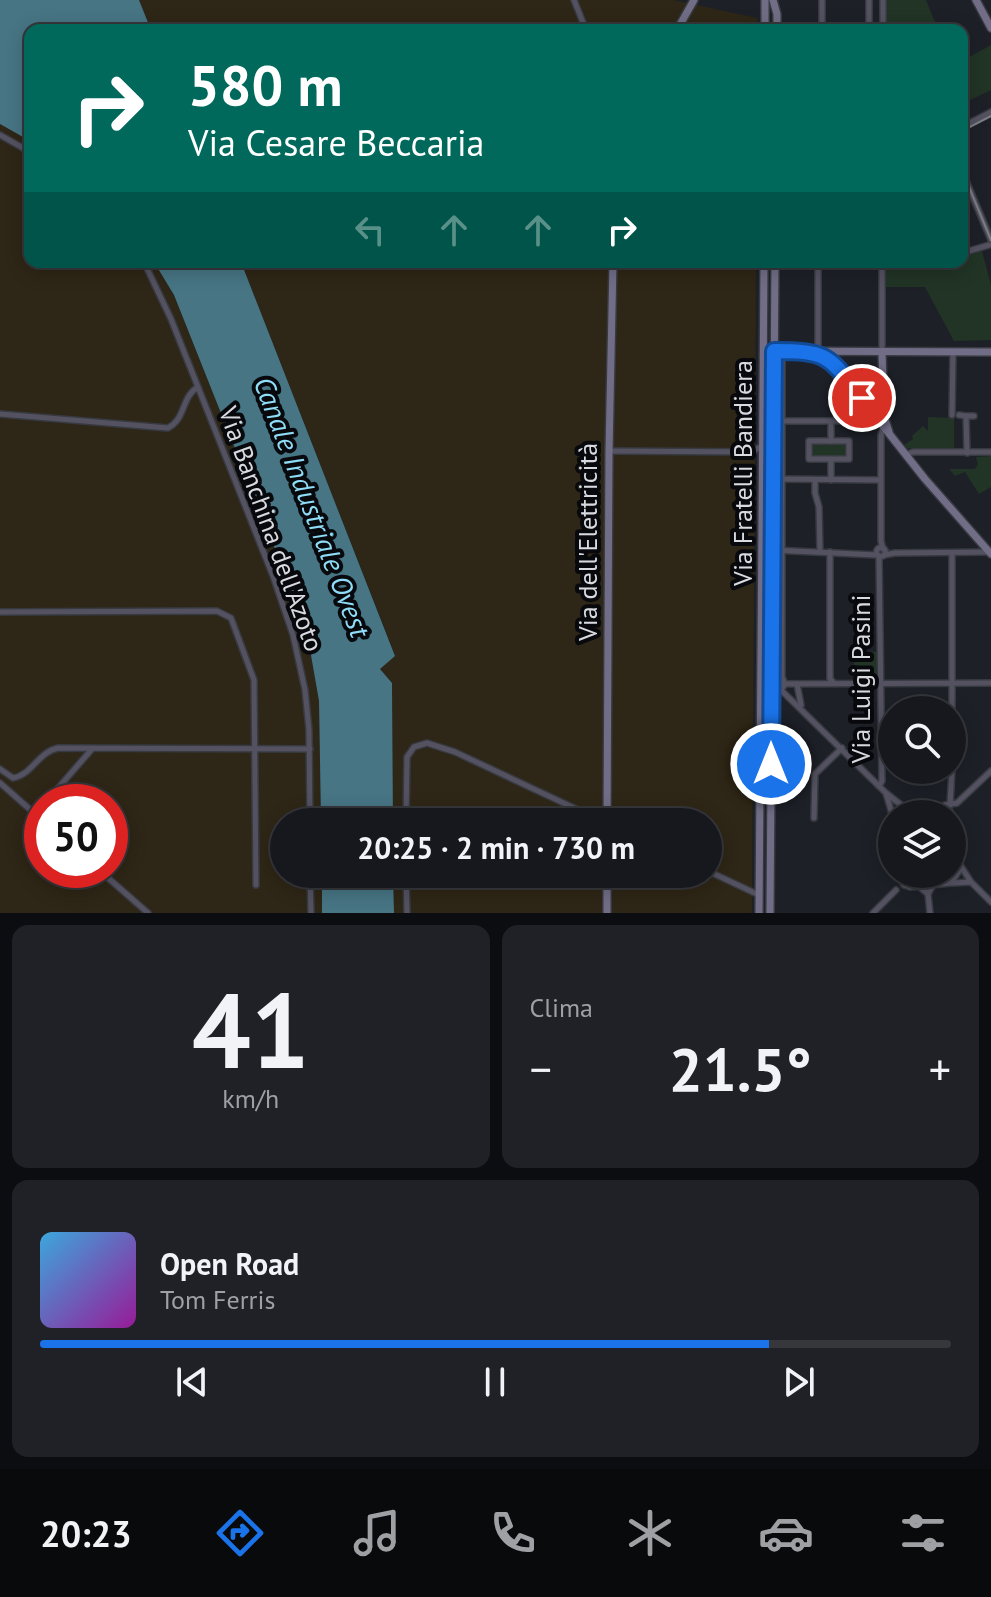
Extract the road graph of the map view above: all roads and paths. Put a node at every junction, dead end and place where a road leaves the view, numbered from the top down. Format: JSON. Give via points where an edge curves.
{"nodes":[{"id":1,"x":574,"y":0,"type":"edge"},
{"id":2,"x":694,"y":0,"type":"edge"},
{"id":3,"x":765,"y":0,"type":"edge"},
{"id":4,"x":776,"y":0,"type":"edge"},
{"id":5,"x":822,"y":0,"type":"edge"},
{"id":6,"x":869,"y":0,"type":"edge"},
{"id":7,"x":883,"y":0,"type":"edge"},
{"id":8,"x":976,"y":0,"type":"edge"},
{"id":9,"x":764,"y":14,"type":"junction"},
{"id":10,"x":777,"y":14,"type":"junction"},
{"id":11,"x":584,"y":24,"type":"edge"},
{"id":12,"x":680,"y":24,"type":"edge"},
{"id":13,"x":765,"y":24,"type":"edge"},
{"id":14,"x":777,"y":24,"type":"edge"},
{"id":15,"x":822,"y":24,"type":"edge"},
{"id":16,"x":869,"y":24,"type":"edge"},
{"id":17,"x":883,"y":24,"type":"edge"},
{"id":18,"x":991,"y":28,"type":"edge"},
{"id":19,"x":991,"y":112,"type":"edge"},
{"id":20,"x":968,"y":124,"type":"edge"},
{"id":21,"x":0,"y":135,"type":"edge"},
{"id":22,"x":24,"y":149,"type":"edge"},
{"id":23,"x":968,"y":186,"type":"edge"},
{"id":24,"x":991,"y":243,"type":"edge"},
{"id":25,"x":968,"y":251,"type":"edge"},
{"id":26,"x":147,"y":268,"type":"edge"},
{"id":27,"x":612,"y":268,"type":"edge"},
{"id":28,"x":764,"y":268,"type":"edge"},
{"id":29,"x":775,"y":268,"type":"edge"},
{"id":30,"x":818,"y":268,"type":"edge"},
{"id":31,"x":882,"y":268,"type":"edge"},
{"id":32,"x":879,"y":349,"type":"junction"},
{"id":33,"x":764,"y":350,"type":"junction"},
{"id":34,"x":814,"y":350,"type":"junction"},
{"id":35,"x":774,"y":351,"type":"junction"},
{"id":36,"x":847,"y":351,"type":"junction"},
{"id":37,"x":953,"y":352,"type":"junction"},
{"id":38,"x":991,"y":352,"type":"edge"},
{"id":39,"x":782,"y":356,"type":"dead end"},
{"id":40,"x":838,"y":369,"type":"junction"},
{"id":41,"x":198,"y":387,"type":"junction"},
{"id":42,"x":882,"y":390,"type":"junction"},
{"id":43,"x":862,"y":398,"type":"junction"},
{"id":44,"x":0,"y":414,"type":"edge"},
{"id":45,"x":959,"y":415,"type":"junction"},
{"id":46,"x":874,"y":416,"type":"junction"},
{"id":47,"x":974,"y":416,"type":"dead end"},
{"id":48,"x":782,"y":421,"type":"junction"},
{"id":49,"x":831,"y":421,"type":"junction"},
{"id":50,"x":883,"y":428,"type":"junction"},
{"id":51,"x":891,"y":438,"type":"junction"},
{"id":52,"x":831,"y":441,"type":"junction"},
{"id":53,"x":764,"y":444,"type":"junction"},
{"id":54,"x":609,"y":451,"type":"junction"},
{"id":55,"x":991,"y":452,"type":"edge"},
{"id":56,"x":967,"y":453,"type":"junction"},
{"id":57,"x":905,"y":455,"type":"junction"},
{"id":58,"x":831,"y":459,"type":"junction"},
{"id":59,"x":782,"y":479,"type":"junction"},
{"id":60,"x":815,"y":480,"type":"junction"},
{"id":61,"x":831,"y":480,"type":"junction"},
{"id":62,"x":881,"y":480,"type":"junction"},
{"id":63,"x":777,"y":551,"type":"junction"},
{"id":64,"x":820,"y":551,"type":"junction"},
{"id":65,"x":830,"y":552,"type":"junction"},
{"id":66,"x":881,"y":553,"type":"junction"},
{"id":67,"x":952,"y":553,"type":"junction"},
{"id":68,"x":990,"y":553,"type":"edge"},
{"id":69,"x":0,"y":612,"type":"edge"},
{"id":70,"x":832,"y":681,"type":"junction"},
{"id":71,"x":991,"y":683,"type":"edge"},
{"id":72,"x":761,"y":684,"type":"junction"},
{"id":73,"x":773,"y":684,"type":"junction"},
{"id":74,"x":797,"y":684,"type":"junction"},
{"id":75,"x":882,"y":684,"type":"junction"},
{"id":76,"x":952,"y":685,"type":"junction"},
{"id":77,"x":783,"y":687,"type":"junction"},
{"id":78,"x":952,"y":696,"type":"edge"},
{"id":79,"x":797,"y":701,"type":"junction"},
{"id":80,"x":842,"y":748,"type":"junction"},
{"id":81,"x":92,"y":749,"type":"junction"},
{"id":82,"x":255,"y":749,"type":"junction"},
{"id":83,"x":310,"y":749,"type":"junction"},
{"id":84,"x":0,"y":769,"type":"edge"},
{"id":85,"x":991,"y":771,"type":"edge"},
{"id":86,"x":0,"y":783,"type":"edge"},
{"id":87,"x":62,"y":784,"type":"edge"},
{"id":88,"x":879,"y":786,"type":"junction"},
{"id":89,"x":886,"y":793,"type":"junction"},
{"id":90,"x":889,"y":800,"type":"edge"},
{"id":91,"x":895,"y":800,"type":"edge"},
{"id":92,"x":960,"y":800,"type":"edge"},
{"id":93,"x":24,"y":804,"type":"edge"},
{"id":94,"x":310,"y":808,"type":"edge"},
{"id":95,"x":406,"y":808,"type":"edge"},
{"id":96,"x":575,"y":808,"type":"edge"},
{"id":97,"x":606,"y":808,"type":"edge"},
{"id":98,"x":814,"y":818,"type":"dead end"},
{"id":99,"x":966,"y":874,"type":"edge"},
{"id":100,"x":722,"y":878,"type":"edge"},
{"id":101,"x":966,"y":882,"type":"edge"},
{"id":102,"x":971,"y":882,"type":"junction"},
{"id":103,"x":256,"y":885,"type":"dead end"},
{"id":104,"x":120,"y":888,"type":"edge"},
{"id":105,"x":310,"y":888,"type":"edge"},
{"id":106,"x":406,"y":888,"type":"edge"},
{"id":107,"x":607,"y":888,"type":"edge"},
{"id":108,"x":905,"y":888,"type":"edge"},
{"id":109,"x":921,"y":888,"type":"edge"},
{"id":110,"x":931,"y":888,"type":"edge"},
{"id":111,"x":896,"y":890,"type":"joint"},
{"id":112,"x":928,"y":894,"type":"junction"},
{"id":113,"x":759,"y":895,"type":"junction"},
{"id":114,"x":991,"y":902,"type":"edge"},
{"id":115,"x":148,"y":912,"type":"edge"},
{"id":116,"x":311,"y":913,"type":"edge"},
{"id":117,"x":407,"y":913,"type":"edge"},
{"id":118,"x":607,"y":913,"type":"edge"},
{"id":119,"x":759,"y":913,"type":"edge"},
{"id":120,"x":770,"y":913,"type":"edge"},
{"id":121,"x":873,"y":913,"type":"edge"},
{"id":122,"x":930,"y":913,"type":"edge"}],
"edges":[{"from":1,"to":11,"type":"street"},
{"from":2,"to":12,"type":"main road"},
{"from":3,"to":9,"type":"main road"},
{"from":4,"to":10,"type":"main road"},
{"from":5,"to":15,"type":"street"},
{"from":6,"to":16,"type":"street"},
{"from":7,"to":17,"type":"street"},
{"from":8,"to":18,"type":"main road"},
{"from":9,"to":10,"type":"main road"},
{"from":9,"to":13,"type":"main road"},
{"from":10,"to":14,"type":"main road"},
{"from":19,"to":20,"type":"street"},
{"from":21,"to":22,"type":"street"},
{"from":23,"to":24,"type":"street"},
{"from":24,"to":25,"type":"street"},
{"from":26,"to":41,"type":"street","name":"Via Banchina dell'Azoto"},
{"from":27,"to":54,"type":"main road","name":"Via dell'Elettricità"},
{"from":28,"to":33,"type":"main road","name":"Via Fratelli Bandiera"},
{"from":29,"to":35,"type":"main road","name":"Via Fratelli Bandiera"},
{"from":30,"to":34,"type":"street"},
{"from":31,"to":32,"type":"street"},
{"from":32,"to":36,"type":"main road"},
{"from":32,"to":37,"type":"main road"},
{"from":32,"to":42,"type":"main road"},
{"from":33,"to":35,"type":"main road"},
{"from":33,"to":53,"type":"main road","name":"Via Fratelli Bandiera"},
{"from":34,"to":35,"type":"main road"},
{"from":34,"to":36,"type":"main road"},
{"from":34,"to":40,"type":"main road"},
{"from":35,"to":63,"type":"main road","name":"Via Fratelli Bandiera"},
{"from":36,"to":40,"type":"street","via":[[837,354]]},
{"from":37,"to":38,"type":"main road"},
{"from":37,"to":45,"type":"street"},
{"from":39,"to":48,"type":"street","name":"Via Fratelli Bandiera"},
{"from":40,"to":43,"type":"main road"},
{"from":41,"to":44,"type":"street","via":[[190,393],[179,421],[168,428]]},
{"from":41,"to":83,"type":"street","name":"Via Banchina dell'Azoto","via":[[290,625],[305,690]]},
{"from":42,"to":43,"type":"street","via":[[877,404]]},
{"from":42,"to":51,"type":"main road"},
{"from":43,"to":46,"type":"main road"},
{"from":45,"to":47,"type":"street"},
{"from":45,"to":56,"type":"street"},
{"from":46,"to":49,"type":"street","via":[[866,421]]},
{"from":46,"to":50,"type":"main road"},
{"from":48,"to":49,"type":"street"},
{"from":48,"to":59,"type":"street","name":"Via Fratelli Bandiera"},
{"from":49,"to":52,"type":"street"},
{"from":50,"to":51,"type":"main road"},
{"from":50,"to":62,"type":"street","name":"Via Luigi Pasini"},
{"from":51,"to":57,"type":"main road"},
{"from":52,"to":58,"type":"street","via":[[849,441],[849,459]]},
{"from":52,"to":58,"type":"street","via":[[809,441],[809,459]]},
{"from":53,"to":54,"type":"street","via":[[752,452]]},
{"from":53,"to":72,"type":"main road","name":"Via Fratelli Bandiera"},
{"from":54,"to":97,"type":"main road","name":"Via dell'Elettricità"},
{"from":55,"to":56,"type":"street"},
{"from":56,"to":57,"type":"street"},
{"from":57,"to":68,"type":"main road"},
{"from":58,"to":61,"type":"street"},
{"from":59,"to":60,"type":"street"},
{"from":59,"to":63,"type":"street","name":"Via Fratelli Bandiera"},
{"from":60,"to":61,"type":"street"},
{"from":60,"to":64,"type":"street"},
{"from":61,"to":62,"type":"street"},
{"from":62,"to":66,"type":"street","name":"Via Luigi Pasini"},
{"from":63,"to":64,"type":"street"},
{"from":63,"to":73,"type":"main road","name":"Via Fratelli Bandiera"},
{"from":63,"to":77,"type":"street","name":"Via Fratelli Bandiera"},
{"from":64,"to":65,"type":"street"},
{"from":65,"to":66,"type":"street"},
{"from":65,"to":70,"type":"street"},
{"from":66,"to":67,"type":"street"},
{"from":66,"to":75,"type":"street","name":"Via Luigi Pasini"},
{"from":67,"to":68,"type":"street"},
{"from":67,"to":76,"type":"street"},
{"from":69,"to":82,"type":"street","via":[[224,613],[234,622],[253,674]]},
{"from":70,"to":74,"type":"street"},
{"from":70,"to":75,"type":"street"},
{"from":71,"to":76,"type":"street"},
{"from":72,"to":73,"type":"street"},
{"from":72,"to":113,"type":"main road","name":"Via Fratelli Bandiera"},
{"from":73,"to":77,"type":"street"},
{"from":73,"to":120,"type":"main road","name":"Via Fratelli Bandiera"},
{"from":74,"to":77,"type":"street"},
{"from":74,"to":79,"type":"street"},
{"from":75,"to":76,"type":"street"},
{"from":75,"to":88,"type":"street","name":"Via Luigi Pasini"},
{"from":76,"to":78,"type":"street"},
{"from":77,"to":79,"type":"street"},
{"from":79,"to":80,"type":"street"},
{"from":80,"to":88,"type":"street"},
{"from":80,"to":98,"type":"street","via":[[815,774]]},
{"from":81,"to":82,"type":"street"},
{"from":81,"to":84,"type":"street","via":[[48,750],[18,778]]},
{"from":81,"to":87,"type":"street"},
{"from":82,"to":83,"type":"street"},
{"from":82,"to":103,"type":"street"},
{"from":83,"to":94,"type":"street","name":"Via Banchina dell'Azoto"},
{"from":85,"to":92,"type":"street"},
{"from":86,"to":93,"type":"street"},
{"from":88,"to":89,"type":"street"},
{"from":89,"to":90,"type":"street"},
{"from":89,"to":91,"type":"street"},
{"from":95,"to":96,"type":"street","via":[[407,755],[418,745],[438,745]]},
{"from":99,"to":102,"type":"street"},
{"from":100,"to":113,"type":"street"},
{"from":101,"to":102,"type":"street"},
{"from":102,"to":114,"type":"street"},
{"from":104,"to":115,"type":"street"},
{"from":105,"to":116,"type":"street"},
{"from":106,"to":117,"type":"street"},
{"from":107,"to":118,"type":"main road"},
{"from":108,"to":111,"type":"street"},
{"from":109,"to":112,"type":"street"},
{"from":110,"to":112,"type":"street"},
{"from":111,"to":121,"type":"street"},
{"from":112,"to":122,"type":"street"},
{"from":113,"to":119,"type":"main road","name":"Via Fratelli Bandiera"}]}
